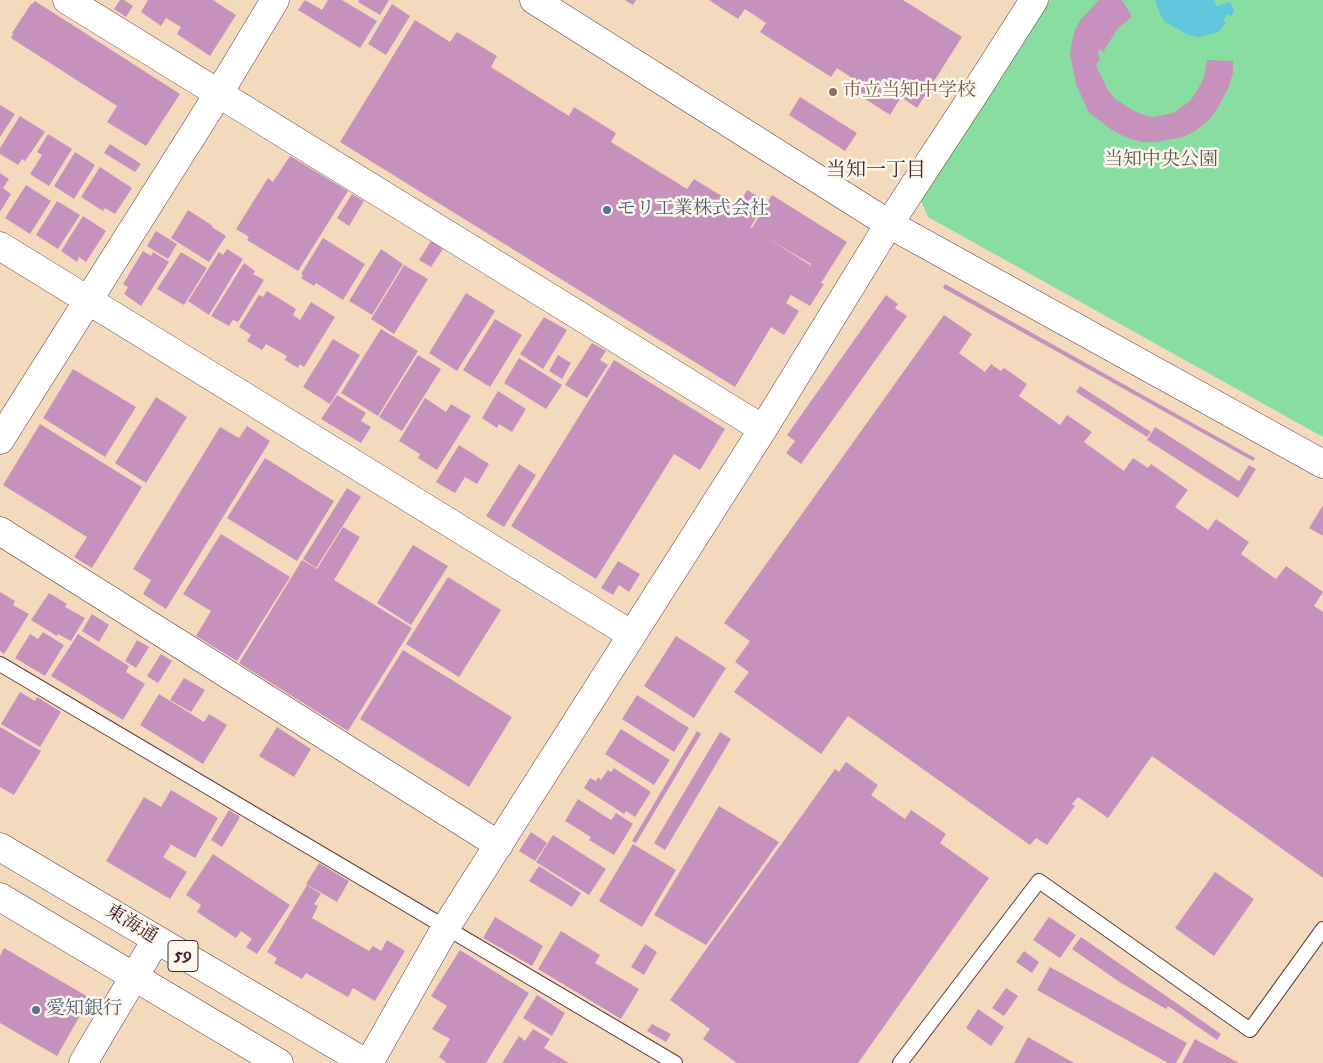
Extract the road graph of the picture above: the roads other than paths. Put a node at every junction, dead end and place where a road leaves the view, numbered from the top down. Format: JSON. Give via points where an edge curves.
{"nodes":[{"id":1,"x":67,"y":0,"type":"edge"},
{"id":2,"x":275,"y":0,"type":"edge"},
{"id":3,"x":534,"y":0,"type":"edge"},
{"id":4,"x":1034,"y":0,"type":"edge"},
{"id":5,"x":219,"y":93,"type":"junction"},
{"id":6,"x":889,"y":224,"type":"junction"},
{"id":7,"x":0,"y":246,"type":"edge"},
{"id":8,"x":89,"y":301,"type":"junction"},
{"id":9,"x":763,"y":429,"type":"junction"},
{"id":10,"x":0,"y":440,"type":"edge"},
{"id":11,"x":1323,"y":464,"type":"edge"},
{"id":12,"x":0,"y":531,"type":"edge"},
{"id":13,"x":632,"y":635,"type":"junction"},
{"id":14,"x":0,"y":664,"type":"edge"},
{"id":15,"x":499,"y":845,"type":"junction"},
{"id":16,"x":0,"y":847,"type":"edge"},
{"id":17,"x":0,"y":897,"type":"edge"},
{"id":18,"x":446,"y":927,"type":"junction"},
{"id":19,"x":1323,"y":929,"type":"edge"},
{"id":20,"x":156,"y":940,"type":"junction"},
{"id":21,"x":134,"y":977,"type":"junction"},
{"id":22,"x":83,"y":1063,"type":"edge"},
{"id":23,"x":279,"y":1063,"type":"edge"},
{"id":24,"x":367,"y":1063,"type":"edge"},
{"id":25,"x":675,"y":1063,"type":"edge"},
{"id":26,"x":900,"y":1063,"type":"edge"}],
"edges":[{"from":1,"to":5,"type":"street"},
{"from":2,"to":5,"type":"street"},
{"from":3,"to":6,"type":"street"},
{"from":4,"to":6,"type":"street"},
{"from":5,"to":8,"type":"street"},
{"from":5,"to":9,"type":"street"},
{"from":6,"to":9,"type":"street"},
{"from":6,"to":11,"type":"street"},
{"from":7,"to":8,"type":"street"},
{"from":8,"to":10,"type":"street"},
{"from":8,"to":13,"type":"street"},
{"from":9,"to":13,"type":"street"},
{"from":12,"to":15,"type":"street"},
{"from":13,"to":15,"type":"street"},
{"from":14,"to":18,"type":"lane"},
{"from":15,"to":18,"type":"street"},
{"from":16,"to":20,"type":"street","name":"東海通","number":"59"},
{"from":17,"to":21,"type":"street","number":"59"},
{"from":18,"to":24,"type":"street"},
{"from":18,"to":25,"type":"lane"},
{"from":19,"to":26,"type":"lane","via":[[1250,1030],[1039,881]]},
{"from":20,"to":21,"type":"street"},
{"from":20,"to":24,"type":"street","name":"東海通","number":"59"},
{"from":21,"to":22,"type":"street"},
{"from":21,"to":23,"type":"street","number":"59"}]}
